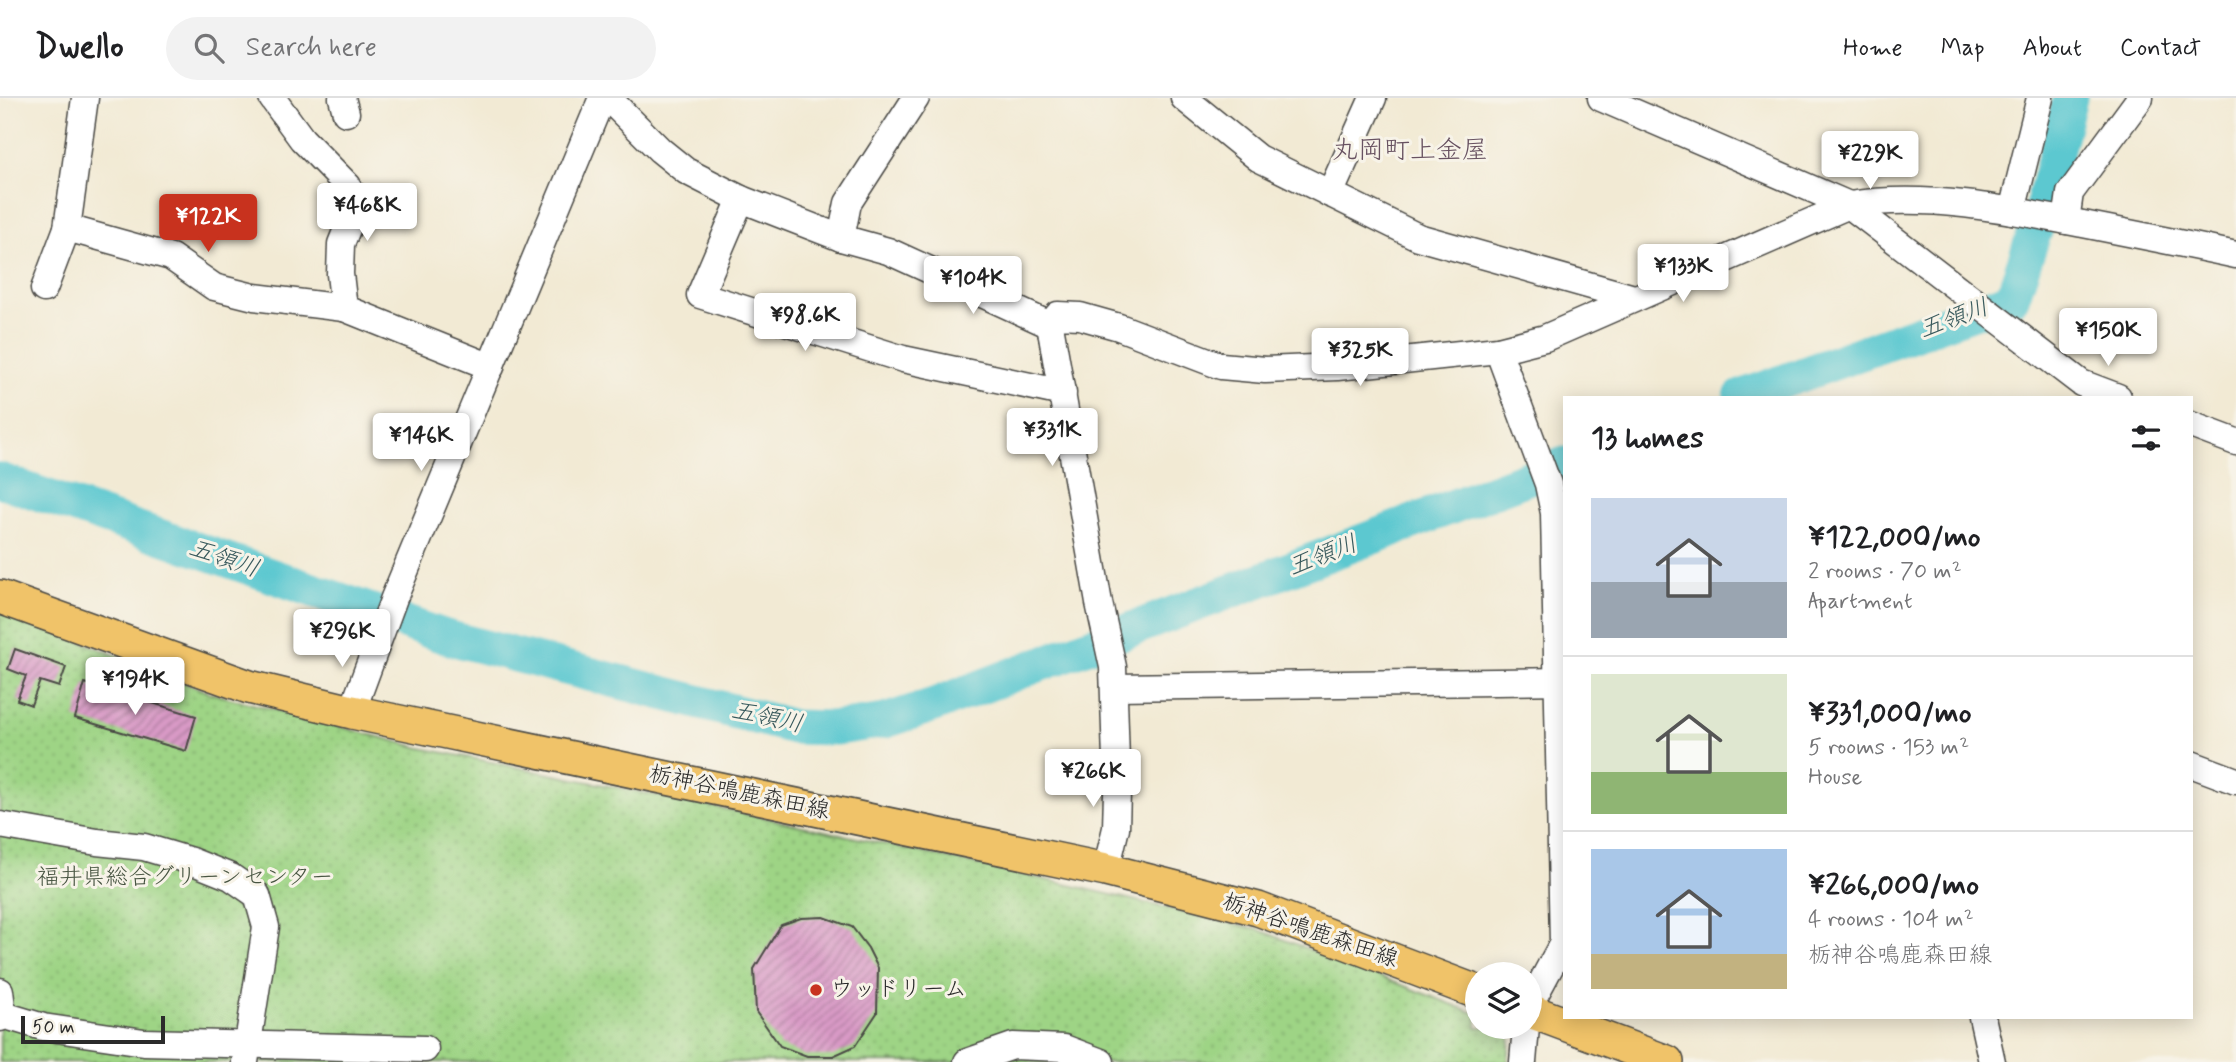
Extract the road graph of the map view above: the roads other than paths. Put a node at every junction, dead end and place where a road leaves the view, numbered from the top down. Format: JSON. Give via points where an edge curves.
{"nodes":[{"id":1,"x":85,"y":98,"type":"edge"},
{"id":2,"x":272,"y":98,"type":"edge"},
{"id":3,"x":603,"y":98,"type":"edge"},
{"id":4,"x":608,"y":98,"type":"edge"},
{"id":5,"x":916,"y":98,"type":"edge"},
{"id":6,"x":1184,"y":98,"type":"edge"},
{"id":7,"x":1373,"y":98,"type":"edge"},
{"id":8,"x":1601,"y":98,"type":"edge"},
{"id":9,"x":2040,"y":98,"type":"edge"},
{"id":10,"x":2140,"y":98,"type":"edge"},
{"id":11,"x":1330,"y":194,"type":"junction"},
{"id":12,"x":741,"y":199,"type":"junction"},
{"id":13,"x":1849,"y":205,"type":"junction"},
{"id":14,"x":2012,"y":211,"type":"junction"},
{"id":15,"x":2066,"y":221,"type":"junction"},
{"id":16,"x":67,"y":228,"type":"junction"},
{"id":17,"x":841,"y":238,"type":"junction"},
{"id":18,"x":2236,"y":255,"type":"edge"},
{"id":19,"x":44,"y":289,"type":"dead end"},
{"id":20,"x":1634,"y":298,"type":"junction"},
{"id":21,"x":344,"y":308,"type":"junction"},
{"id":22,"x":1050,"y":325,"type":"junction"},
{"id":23,"x":1498,"y":350,"type":"junction"},
{"id":24,"x":491,"y":367,"type":"junction"},
{"id":25,"x":2080,"y":390,"type":"edge"},
{"id":26,"x":1063,"y":393,"type":"junction"},
{"id":27,"x":2113,"y":396,"type":"edge"},
{"id":28,"x":2193,"y":426,"type":"edge"},
{"id":29,"x":2236,"y":442,"type":"edge"},
{"id":30,"x":0,"y":597,"type":"edge"},
{"id":31,"x":1561,"y":681,"type":"edge"},
{"id":32,"x":1115,"y":687,"type":"junction"},
{"id":33,"x":352,"y":712,"type":"junction"},
{"id":34,"x":2193,"y":765,"type":"edge"},
{"id":35,"x":2236,"y":780,"type":"edge"},
{"id":36,"x":0,"y":825,"type":"edge"},
{"id":37,"x":1106,"y":870,"type":"junction"},
{"id":38,"x":1563,"y":943,"type":"edge"},
{"id":39,"x":1542,"y":982,"type":"edge"},
{"id":40,"x":1465,"y":987,"type":"edge"},
{"id":41,"x":1,"y":1008,"type":"edge"},
{"id":42,"x":1982,"y":1019,"type":"edge"},
{"id":43,"x":1542,"y":1030,"type":"edge"},
{"id":44,"x":1522,"y":1039,"type":"edge"},
{"id":45,"x":425,"y":1049,"type":"dead end"},
{"id":46,"x":247,"y":1053,"type":"edge"},
{"id":47,"x":967,"y":1062,"type":"edge"},
{"id":48,"x":1101,"y":1062,"type":"edge"},
{"id":49,"x":1523,"y":1062,"type":"edge"},
{"id":50,"x":1667,"y":1062,"type":"edge"},
{"id":51,"x":1992,"y":1062,"type":"edge"}],
"edges":[{"from":1,"to":16,"type":"street"},
{"from":2,"to":21,"type":"street","via":[[302,139],[348,186],[357,204],[341,244]]},
{"from":3,"to":24,"type":"street"},
{"from":4,"to":12,"type":"street","via":[[686,171]]},
{"from":5,"to":17,"type":"street","via":[[848,203]]},
{"from":6,"to":11,"type":"street","via":[[1258,158]]},
{"from":7,"to":11,"type":"street"},
{"from":8,"to":13,"type":"street"},
{"from":9,"to":14,"type":"street"},
{"from":10,"to":15,"type":"street","via":[[2070,193]]},
{"from":11,"to":20,"type":"street","via":[[1418,237]]},
{"from":12,"to":17,"type":"street"},
{"from":12,"to":26,"type":"street","via":[[700,295],[903,359]]},
{"from":13,"to":14,"type":"street","via":[[1927,200]]},
{"from":13,"to":20,"type":"street"},
{"from":13,"to":25,"type":"street"},
{"from":14,"to":15,"type":"street"},
{"from":15,"to":18,"type":"street"},
{"from":16,"to":19,"type":"street"},
{"from":16,"to":21,"type":"street","via":[[172,257],[214,287]]},
{"from":17,"to":22,"type":"street","via":[[888,251]]},
{"from":20,"to":23,"type":"street","via":[[1545,338]]},
{"from":21,"to":24,"type":"street"},
{"from":22,"to":23,"type":"street","via":[[1058,315],[1080,316],[1221,366],[1265,370]]},
{"from":22,"to":26,"type":"street"},
{"from":23,"to":31,"type":"street","via":[[1548,484],[1554,513]]},
{"from":24,"to":33,"type":"street","via":[[394,598]]},
{"from":25,"to":27,"type":"street"},
{"from":26,"to":32,"type":"street"},
{"from":28,"to":29,"type":"street"},
{"from":30,"to":33,"type":"main road","name":"栃神谷鳴鹿森田線","via":[[249,687]]},
{"from":31,"to":32,"type":"street"},
{"from":31,"to":38,"type":"street"},
{"from":32,"to":37,"type":"street","via":[[1118,792]]},
{"from":33,"to":37,"type":"main road","name":"栃神谷鳴鹿森田線"},
{"from":34,"to":35,"type":"street"},
{"from":36,"to":46,"type":"street","via":[[144,847],[231,877],[257,895],[266,927]]},
{"from":37,"to":40,"type":"main road","name":"栃神谷鳴鹿森田線","via":[[1258,909]]},
{"from":38,"to":39,"type":"street"},
{"from":41,"to":46,"type":"street","via":[[43,1027]]},
{"from":42,"to":51,"type":"street"},
{"from":43,"to":50,"type":"main road"},
{"from":44,"to":49,"type":"street"},
{"from":45,"to":46,"type":"street"},
{"from":47,"to":48,"type":"street","via":[[1013,1046],[1064,1048]]}]}
